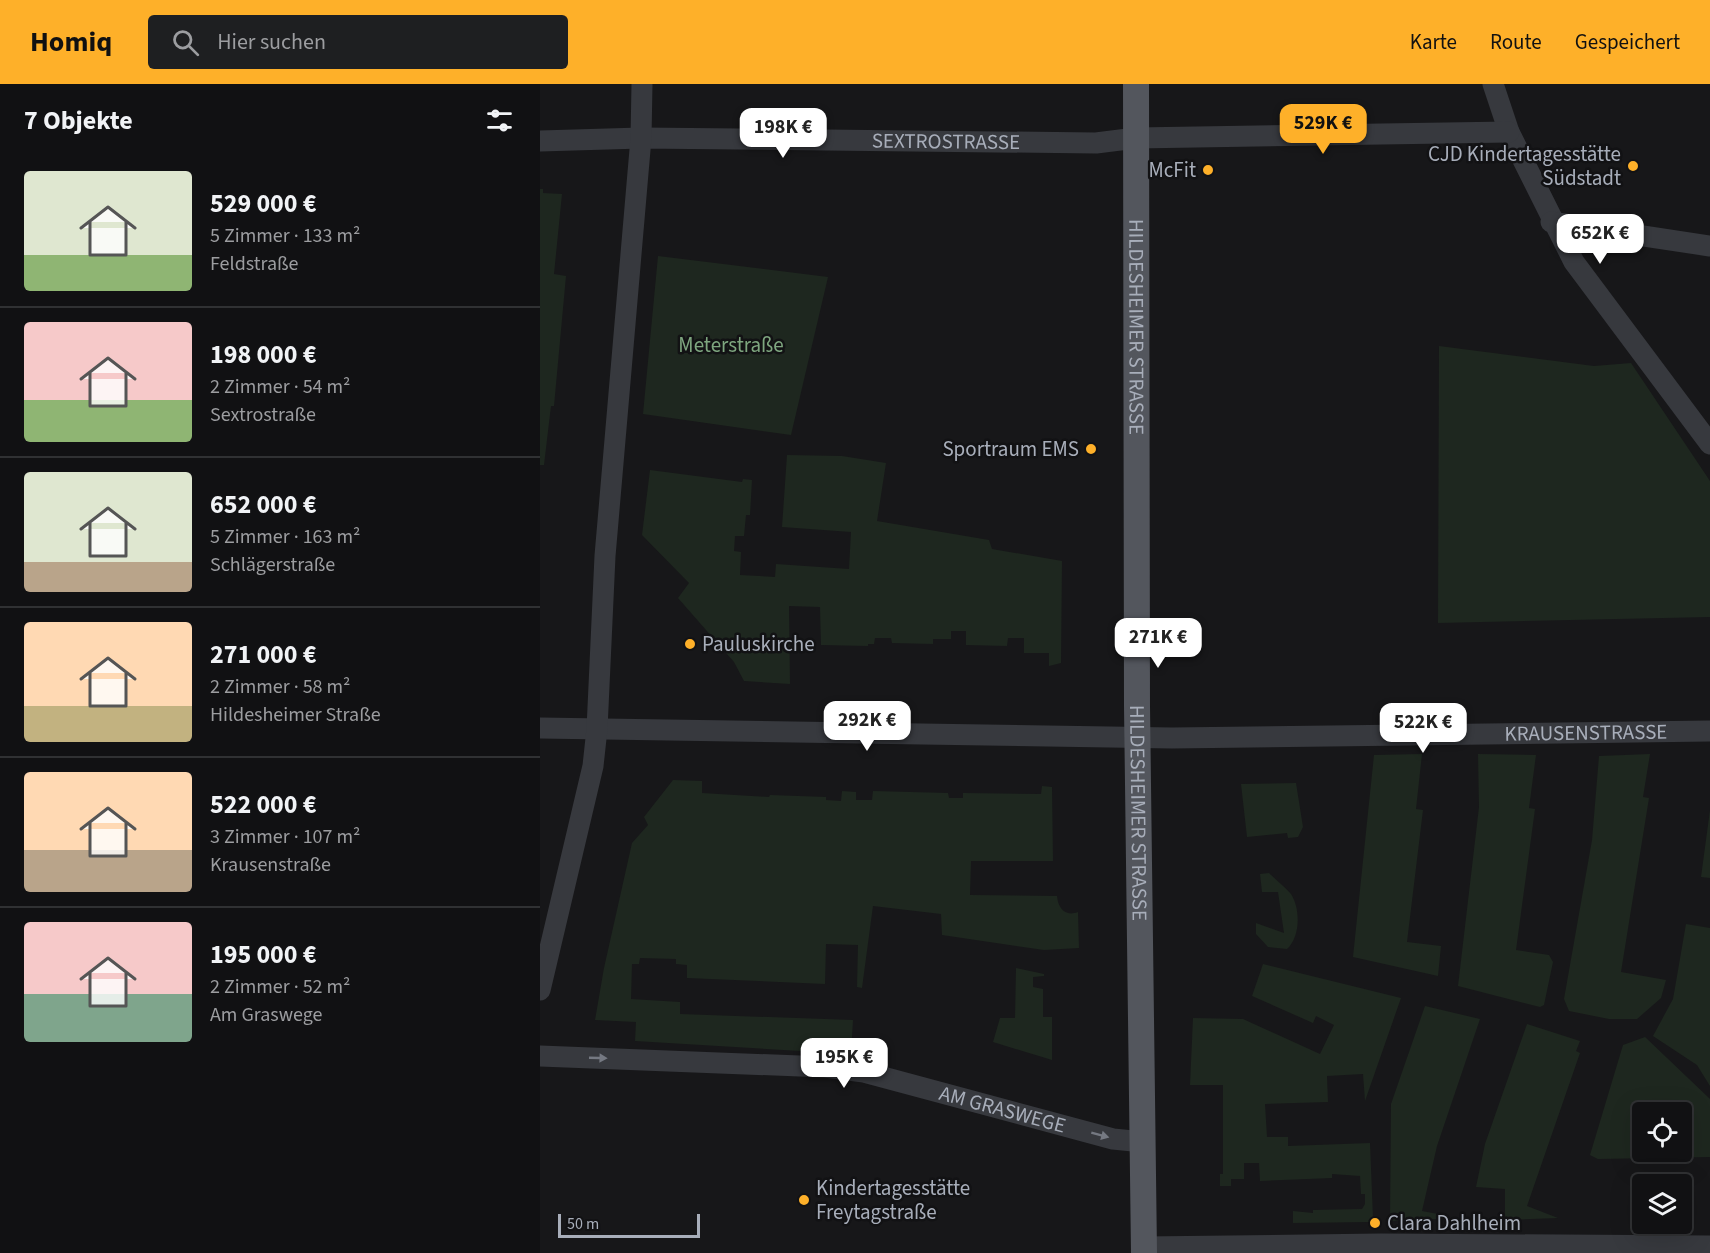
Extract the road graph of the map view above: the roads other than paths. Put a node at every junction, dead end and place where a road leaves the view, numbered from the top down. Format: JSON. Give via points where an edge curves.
{"nodes":[{"id":1,"x":642,"y":84,"type":"edge"},
{"id":2,"x":1136,"y":84,"type":"edge"},
{"id":3,"x":1493,"y":84,"type":"edge"},
{"id":4,"x":1509,"y":132,"type":"junction"},
{"id":5,"x":642,"y":138,"type":"junction"},
{"id":6,"x":1136,"y":138,"type":"junction"},
{"id":7,"x":540,"y":141,"type":"edge"},
{"id":8,"x":1551,"y":222,"type":"junction"},
{"id":9,"x":1710,"y":246,"type":"edge"},
{"id":10,"x":1710,"y":444,"type":"edge"},
{"id":11,"x":540,"y":728,"type":"edge"},
{"id":12,"x":597,"y":729,"type":"junction"},
{"id":13,"x":1710,"y":731,"type":"edge"},
{"id":14,"x":1138,"y":736,"type":"junction"},
{"id":15,"x":540,"y":990,"type":"edge"},
{"id":16,"x":540,"y":1056,"type":"edge"},
{"id":17,"x":1143,"y":1142,"type":"junction"},
{"id":18,"x":1710,"y":1246,"type":"edge"},
{"id":19,"x":1423,"y":1249,"type":"edge"},
{"id":20,"x":1144,"y":1250,"type":"edge"},
{"id":21,"x":1687,"y":1250,"type":"edge"}],
"edges":[{"from":1,"to":5,"type":"street"},
{"from":2,"to":6,"type":"main road","name":"HILDESHEIMER STRASSE"},
{"from":3,"to":4,"type":"street"},
{"from":4,"to":6,"type":"street","name":"SEXTROSTRASSE"},
{"from":4,"to":8,"type":"street"},
{"from":5,"to":6,"type":"street","name":"SEXTROSTRASSE","via":[[1025,143],[1096,143]]},
{"from":5,"to":7,"type":"street","name":"SEXTROSTRASSE"},
{"from":5,"to":12,"type":"street","via":[[605,556]]},
{"from":6,"to":14,"type":"main road","name":"HILDESHEIMER STRASSE"},
{"from":8,"to":9,"type":"street"},
{"from":8,"to":10,"type":"street","via":[[1574,262]]},
{"from":11,"to":12,"type":"street","name":"KRAUSENSTRASSE"},
{"from":12,"to":14,"type":"street","name":"KRAUSENSTRASSE"},
{"from":12,"to":15,"type":"street","via":[[593,766]]},
{"from":13,"to":14,"type":"street","name":"KRAUSENSTRASSE","via":[[1273,738]]},
{"from":14,"to":17,"type":"main road","name":"HILDESHEIMER STRASSE"},
{"from":16,"to":17,"type":"street","name":"AM GRASWEGE","one_way":true,"via":[[825,1067],[864,1072],[1113,1139]]},
{"from":17,"to":20,"type":"main road","name":"HILDESHEIMER STRASSE"},
{"from":18,"to":21,"type":"street"},
{"from":19,"to":20,"type":"street"},
{"from":19,"to":21,"type":"street"}]}
